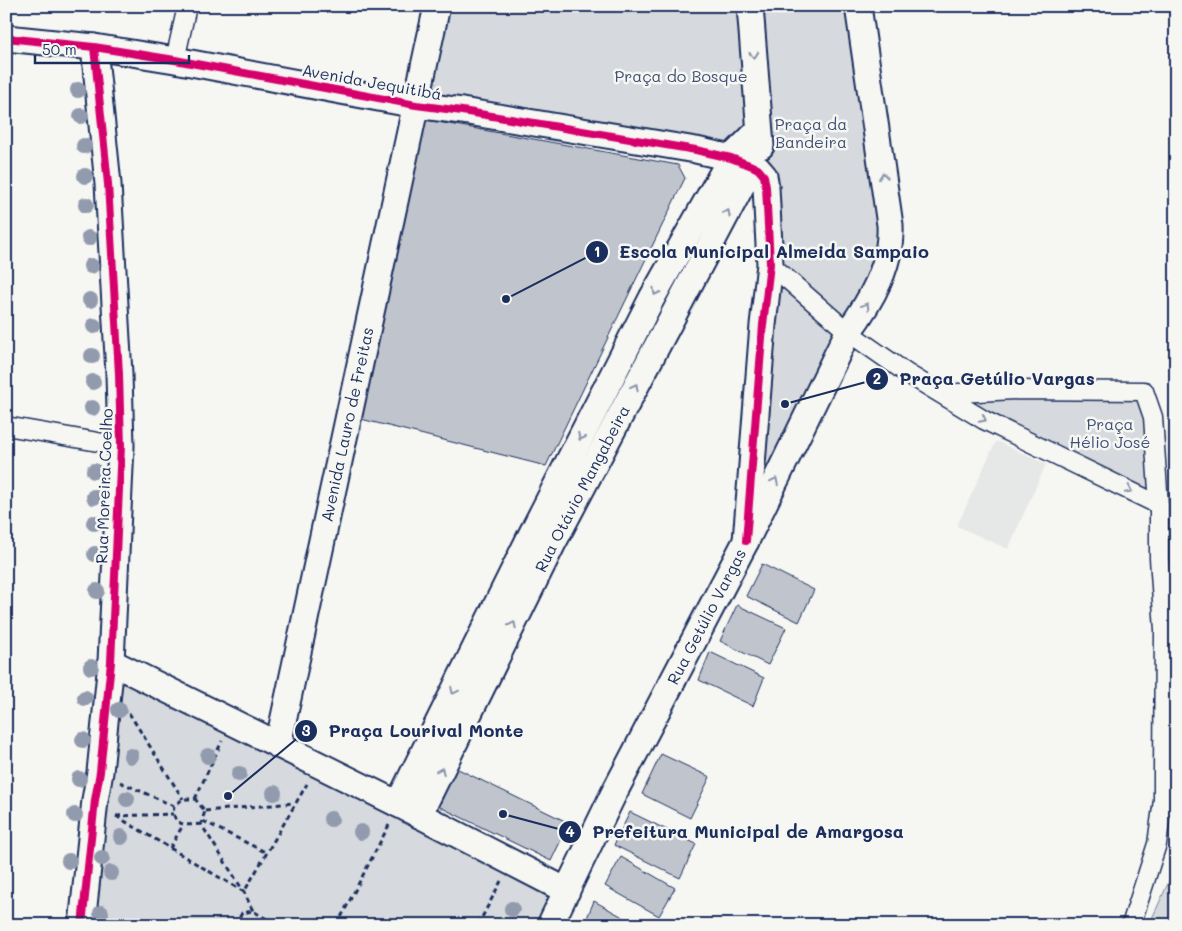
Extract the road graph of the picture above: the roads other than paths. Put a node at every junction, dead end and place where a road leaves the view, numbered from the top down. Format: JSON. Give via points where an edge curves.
{"nodes":[{"id":1,"x":187,"y":6,"type":"edge"},
{"id":2,"x":437,"y":6,"type":"edge"},
{"id":3,"x":750,"y":6,"type":"edge"},
{"id":4,"x":858,"y":6,"type":"edge"},
{"id":5,"x":6,"y":38,"type":"edge"},
{"id":6,"x":94,"y":47,"type":"junction"},
{"id":7,"x":175,"y":60,"type":"junction"},
{"id":8,"x":416,"y":105,"type":"junction"},
{"id":9,"x":759,"y":130,"type":"junction"},
{"id":10,"x":749,"y":167,"type":"junction"},
{"id":11,"x":770,"y":264,"type":"junction"},
{"id":12,"x":848,"y":332,"type":"junction"},
{"id":13,"x":941,"y":394,"type":"junction"},
{"id":14,"x":6,"y":426,"type":"edge"},
{"id":15,"x":121,"y":446,"type":"junction"},
{"id":16,"x":1159,"y":505,"type":"junction"},
{"id":17,"x":746,"y":541,"type":"junction"},
{"id":18,"x":111,"y":662,"type":"junction"},
{"id":19,"x":278,"y":745,"type":"junction"},
{"id":20,"x":1169,"y":798,"type":"edge"},
{"id":21,"x":408,"y":809,"type":"junction"},
{"id":22,"x":566,"y":891,"type":"junction"},
{"id":23,"x":82,"y":925,"type":"edge"},
{"id":24,"x":550,"y":925,"type":"edge"},
{"id":25,"x":1131,"y":925,"type":"edge"}],
"edges":[{"from":1,"to":7,"type":"street"},
{"from":2,"to":8,"type":"street"},
{"from":3,"to":9,"type":"street","one_way":true},
{"from":12,"to":4,"type":"street","name":"Rua Getúlio Vargas","one_way":true,"via":[[869,301],[888,259],[891,239]]},
{"from":5,"to":6,"type":"street","name":"Avenida Jequitibá"},
{"from":6,"to":7,"type":"street","name":"Avenida Jequitibá"},
{"from":6,"to":15,"type":"street","name":"Rua Moreira Coelho","via":[[108,184]]},
{"from":7,"to":8,"type":"street","name":"Avenida Jequitibá"},
{"from":8,"to":10,"type":"street","name":"Avenida Jequitibá","via":[[628,138]]},
{"from":8,"to":19,"type":"street","name":"Avenida Lauro de Freitas"},
{"from":9,"to":10,"type":"street"},
{"from":9,"to":10,"type":"street"},
{"from":10,"to":11,"type":"street"},
{"from":10,"to":21,"type":"street","name":"Rua Otávio Mangabeira","via":[[652,298],[542,539]]},
{"from":11,"to":12,"type":"street"},
{"from":11,"to":17,"type":"street"},
{"from":12,"to":13,"type":"street"},
{"from":17,"to":12,"type":"street","name":"Rua Getúlio Vargas","one_way":true},
{"from":13,"to":16,"type":"street","one_way":true,"via":[[984,420]]},
{"from":13,"to":16,"type":"street","via":[[1014,390],[1144,391],[1153,417]]},
{"from":14,"to":15,"type":"street"},
{"from":15,"to":18,"type":"street","name":"Rua Moreira Coelho"},
{"from":16,"to":20,"type":"street"},
{"from":17,"to":22,"type":"street","name":"Rua Getúlio Vargas"},
{"from":18,"to":19,"type":"street"},
{"from":18,"to":23,"type":"street","name":"Rua Moreira Coelho"},
{"from":19,"to":21,"type":"street"},
{"from":20,"to":25,"type":"street"},
{"from":21,"to":22,"type":"street"},
{"from":22,"to":24,"type":"street","name":"Rua Getúlio Vargas"}]}
